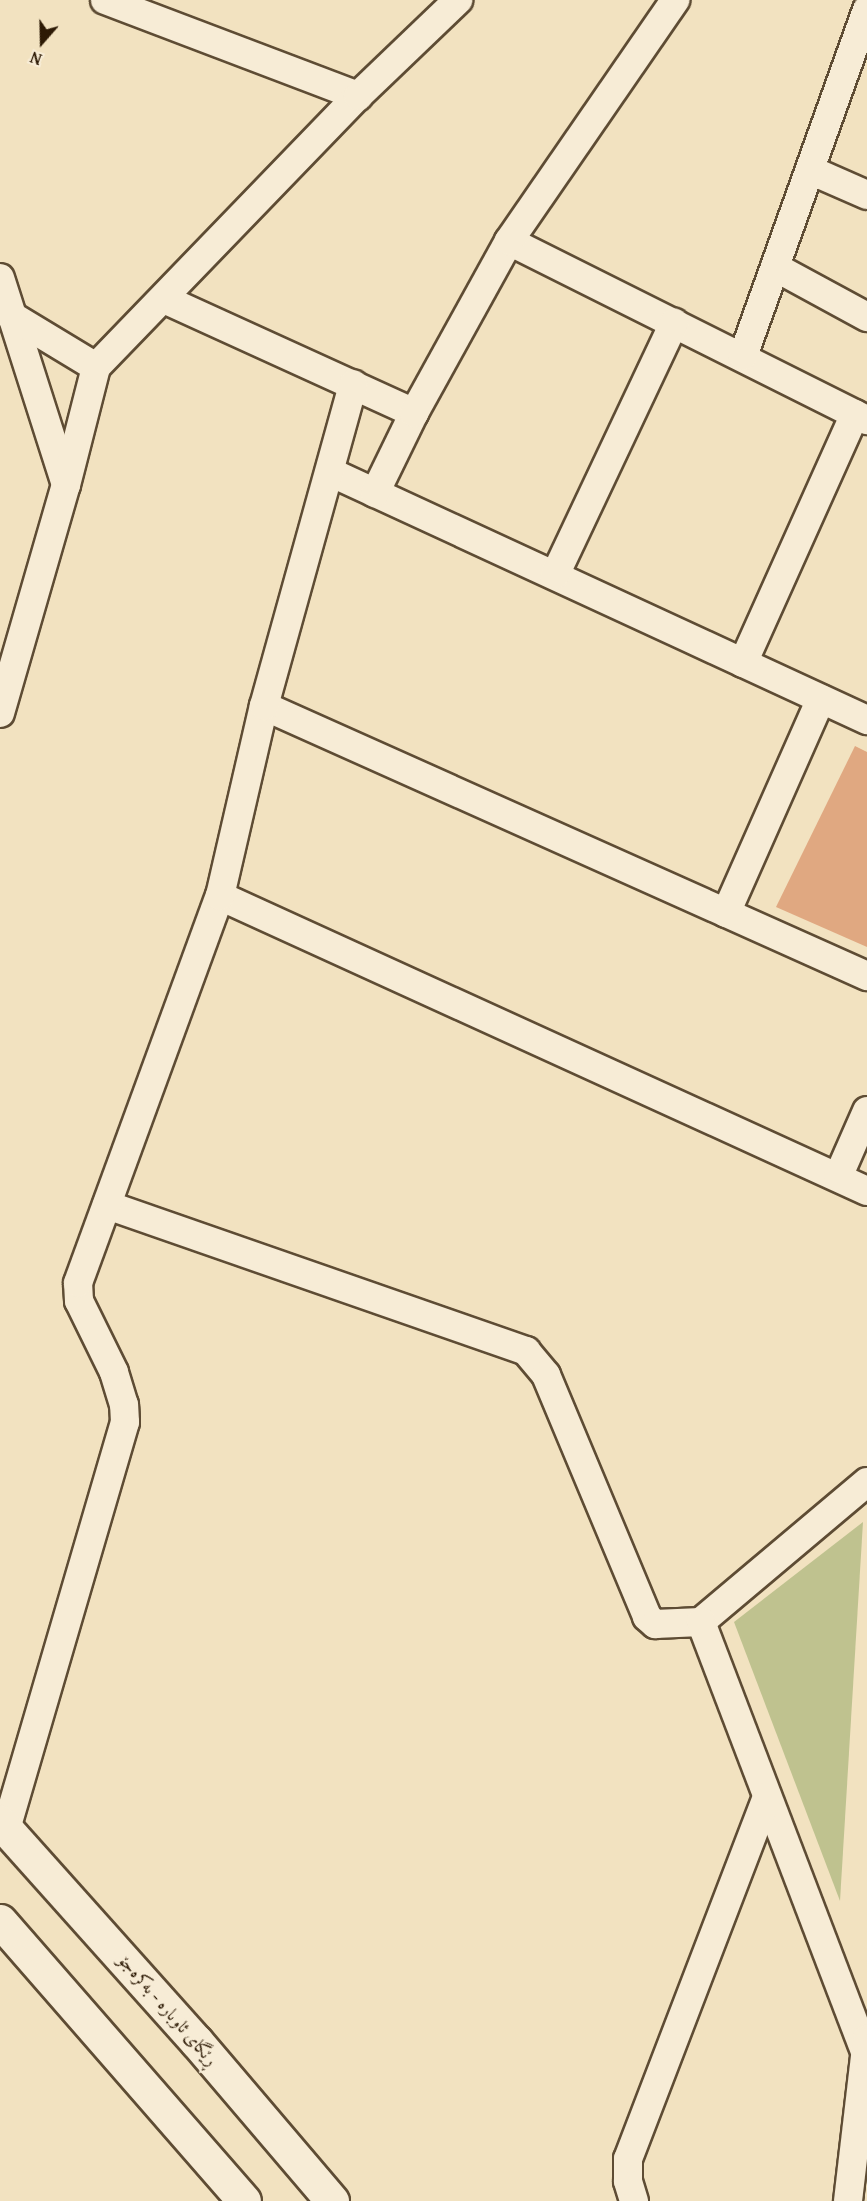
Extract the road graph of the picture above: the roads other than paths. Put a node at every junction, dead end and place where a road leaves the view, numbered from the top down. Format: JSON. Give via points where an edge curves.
{"nodes":[{"id":1,"x":105,"y":0,"type":"edge"},
{"id":2,"x":458,"y":0,"type":"edge"},
{"id":3,"x":675,"y":0,"type":"edge"},
{"id":4,"x":867,"y":9,"type":"edge"},
{"id":5,"x":857,"y":66,"type":"edge"},
{"id":6,"x":358,"y":96,"type":"junction"},
{"id":7,"x":810,"y":170,"type":"junction"},
{"id":8,"x":867,"y":195,"type":"edge"},
{"id":9,"x":509,"y":241,"type":"junction"},
{"id":10,"x":775,"y":267,"type":"junction"},
{"id":11,"x":0,"y":278,"type":"edge"},
{"id":12,"x":164,"y":299,"type":"junction"},
{"id":13,"x":10,"y":315,"type":"junction"},
{"id":14,"x":867,"y":317,"type":"edge"},
{"id":15,"x":674,"y":322,"type":"junction"},
{"id":16,"x":743,"y":356,"type":"junction"},
{"id":17,"x":96,"y":367,"type":"junction"},
{"id":18,"x":353,"y":384,"type":"junction"},
{"id":19,"x":414,"y":413,"type":"junction"},
{"id":20,"x":861,"y":417,"type":"edge"},
{"id":21,"x":330,"y":472,"type":"junction"},
{"id":22,"x":66,"y":485,"type":"junction"},
{"id":23,"x":375,"y":493,"type":"junction"},
{"id":24,"x":555,"y":575,"type":"junction"},
{"id":25,"x":743,"y":663,"type":"junction"},
{"id":26,"x":821,"y":699,"type":"junction"},
{"id":27,"x":264,"y":706,"type":"junction"},
{"id":28,"x":0,"y":713,"type":"edge"},
{"id":29,"x":865,"y":713,"type":"edge"},
{"id":30,"x":220,"y":896,"type":"junction"},
{"id":31,"x":726,"y":913,"type":"junction"},
{"id":32,"x":867,"y":976,"type":"edge"},
{"id":33,"x":867,"y":1111,"type":"edge"},
{"id":34,"x":838,"y":1177,"type":"junction"},
{"id":35,"x":867,"y":1191,"type":"edge"},
{"id":36,"x":107,"y":1205,"type":"junction"},
{"id":37,"x":867,"y":1482,"type":"edge"},
{"id":38,"x":700,"y":1622,"type":"junction"},
{"id":39,"x":767,"y":1797,"type":"junction"},
{"id":40,"x":3,"y":1825,"type":"edge"},
{"id":41,"x":0,"y":1921,"type":"edge"},
{"id":42,"x":867,"y":2039,"type":"edge"},
{"id":43,"x":867,"y":2057,"type":"edge"},
{"id":44,"x":244,"y":2201,"type":"edge"},
{"id":45,"x":332,"y":2201,"type":"edge"},
{"id":46,"x":634,"y":2201,"type":"edge"},
{"id":47,"x":848,"y":2201,"type":"edge"}],
"edges":[{"from":1,"to":6,"type":"street"},
{"from":2,"to":6,"type":"street"},
{"from":3,"to":9,"type":"street"},
{"from":4,"to":5,"type":"street"},
{"from":5,"to":7,"type":"street"},
{"from":6,"to":12,"type":"street"},
{"from":7,"to":8,"type":"street"},
{"from":7,"to":10,"type":"street"},
{"from":9,"to":15,"type":"street"},
{"from":9,"to":19,"type":"street"},
{"from":10,"to":14,"type":"street"},
{"from":10,"to":16,"type":"street"},
{"from":11,"to":13,"type":"street"},
{"from":12,"to":17,"type":"street"},
{"from":12,"to":18,"type":"street"},
{"from":13,"to":17,"type":"street"},
{"from":13,"to":22,"type":"street"},
{"from":15,"to":16,"type":"street"},
{"from":15,"to":24,"type":"street"},
{"from":16,"to":20,"type":"street"},
{"from":17,"to":22,"type":"street"},
{"from":18,"to":19,"type":"street"},
{"from":18,"to":21,"type":"street"},
{"from":19,"to":23,"type":"street"},
{"from":20,"to":25,"type":"street"},
{"from":21,"to":23,"type":"street"},
{"from":21,"to":27,"type":"street"},
{"from":22,"to":28,"type":"street"},
{"from":23,"to":24,"type":"street"},
{"from":24,"to":25,"type":"street"},
{"from":25,"to":26,"type":"street"},
{"from":26,"to":29,"type":"street"},
{"from":26,"to":31,"type":"street"},
{"from":27,"to":30,"type":"street"},
{"from":27,"to":31,"type":"street"},
{"from":30,"to":34,"type":"street"},
{"from":30,"to":36,"type":"street"},
{"from":31,"to":32,"type":"street"},
{"from":33,"to":34,"type":"street"},
{"from":34,"to":35,"type":"street"},
{"from":36,"to":38,"type":"street","via":[[526,1352],[551,1386],[647,1617],[655,1624]]},
{"from":36,"to":40,"type":"street","via":[[78,1283],[79,1300],[114,1371],[125,1422]]},
{"from":37,"to":38,"type":"street"},
{"from":38,"to":39,"type":"street"},
{"from":39,"to":43,"type":"street"},
{"from":39,"to":46,"type":"street","via":[[628,2159],[628,2181]]},
{"from":40,"to":45,"type":"main road","name":"ڕێگای ئاوبارە - بەکرەجۆ"},
{"from":41,"to":44,"type":"main road"},
{"from":42,"to":43,"type":"street"},
{"from":43,"to":47,"type":"street"}]}
